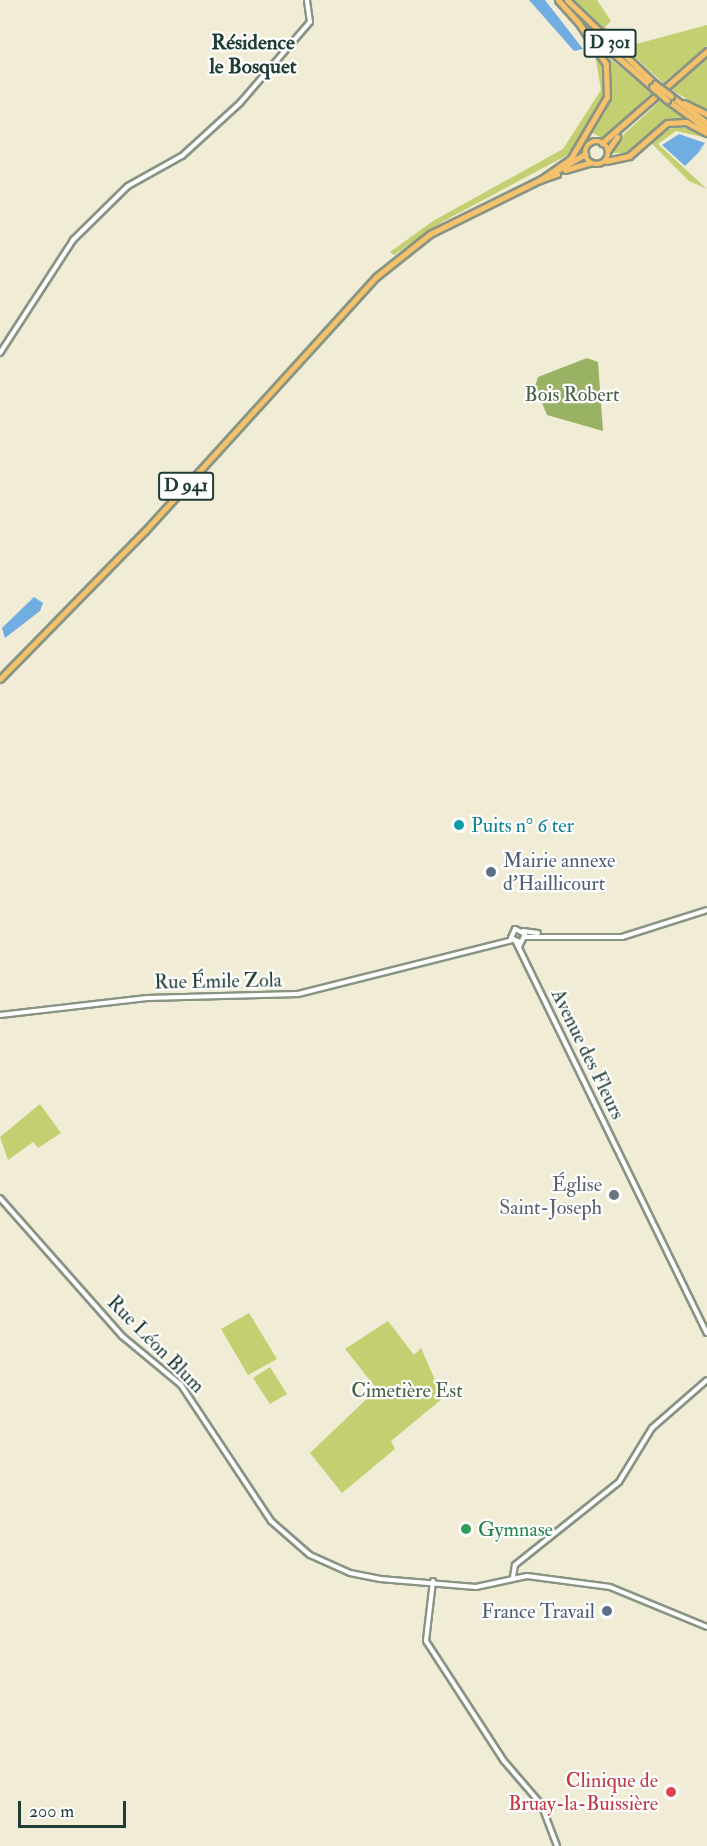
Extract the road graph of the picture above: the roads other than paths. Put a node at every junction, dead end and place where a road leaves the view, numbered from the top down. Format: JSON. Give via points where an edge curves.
{"nodes":[{"id":1,"x":306,"y":0,"type":"edge"},
{"id":2,"x":558,"y":0,"type":"edge"},
{"id":3,"x":567,"y":0,"type":"edge"},
{"id":4,"x":578,"y":22,"type":"junction"},
{"id":5,"x":707,"y":53,"type":"edge"},
{"id":6,"x":654,"y":86,"type":"junction"},
{"id":7,"x":669,"y":98,"type":"junction"},
{"id":8,"x":677,"y":101,"type":"junction"},
{"id":9,"x":707,"y":114,"type":"edge"},
{"id":10,"x":707,"y":123,"type":"edge"},
{"id":11,"x":707,"y":131,"type":"edge"},
{"id":12,"x":602,"y":143,"type":"junction"},
{"id":13,"x":608,"y":150,"type":"junction"},
{"id":14,"x":585,"y":154,"type":"junction"},
{"id":15,"x":606,"y":161,"type":"junction"},
{"id":16,"x":590,"y":163,"type":"junction"},
{"id":17,"x":540,"y":180,"type":"junction"},
{"id":18,"x":0,"y":353,"type":"edge"},
{"id":19,"x":0,"y":679,"type":"edge"},
{"id":20,"x":707,"y":910,"type":"edge"},
{"id":21,"x":523,"y":931,"type":"junction"},
{"id":22,"x":511,"y":935,"type":"junction"},
{"id":23,"x":544,"y":935,"type":"junction"},
{"id":24,"x":524,"y":938,"type":"junction"},
{"id":25,"x":516,"y":941,"type":"junction"},
{"id":26,"x":503,"y":942,"type":"junction"},
{"id":27,"x":0,"y":1015,"type":"edge"},
{"id":28,"x":0,"y":1198,"type":"edge"},
{"id":29,"x":707,"y":1333,"type":"edge"},
{"id":30,"x":707,"y":1380,"type":"edge"},
{"id":31,"x":513,"y":1577,"type":"junction"},
{"id":32,"x":433,"y":1581,"type":"junction"},
{"id":33,"x":707,"y":1627,"type":"edge"},
{"id":34,"x":557,"y":1846,"type":"edge"}],
"edges":[{"from":1,"to":18,"type":"street","via":[[310,22],[240,103],[182,156],[141,177],[73,240]]},
{"from":2,"to":4,"type":"highway","number":"D 301"},
{"from":3,"to":6,"type":"highway","number":"D 301"},
{"from":4,"to":6,"type":"highway","number":"D 301"},
{"from":4,"to":17,"type":"highway","via":[[606,64],[606,97],[571,158]]},
{"from":5,"to":12,"type":"highway"},
{"from":5,"to":13,"type":"highway"},
{"from":6,"to":7,"type":"highway","number":"D 301","bridge":true},
{"from":7,"to":8,"type":"highway","number":"D 301"},
{"from":7,"to":11,"type":"highway","number":"D 301"},
{"from":8,"to":9,"type":"highway"},
{"from":8,"to":10,"type":"highway","number":"D 301"},
{"from":11,"to":15,"type":"highway","via":[[686,122],[667,123],[629,156]]},
{"from":12,"to":13,"type":"main road"},
{"from":12,"to":14,"type":"main road","via":[[590,144]]},
{"from":13,"to":15,"type":"main road"},
{"from":14,"to":16,"type":"main road"},
{"from":14,"to":17,"type":"main road","number":"D 941"},
{"from":15,"to":16,"type":"main road"},
{"from":16,"to":17,"type":"main road","number":"D 941"},
{"from":17,"to":19,"type":"main road","number":"D 941","via":[[430,234],[376,277],[146,531]]},
{"from":20,"to":23,"type":"street","via":[[641,934]]},
{"from":21,"to":22,"type":"street","via":[[515,929]]},
{"from":21,"to":23,"type":"street"},
{"from":21,"to":24,"type":"street"},
{"from":22,"to":25,"type":"street"},
{"from":22,"to":26,"type":"street","name":"Rue Émile Zola"},
{"from":23,"to":24,"type":"street"},
{"from":24,"to":25,"type":"street"},
{"from":25,"to":26,"type":"street","name":"Rue Émile Zola"},
{"from":25,"to":29,"type":"street","name":"Avenue des Fleurs"},
{"from":26,"to":27,"type":"street","name":"Rue Émile Zola","via":[[298,994],[147,998]]},
{"from":28,"to":32,"type":"street","name":"Rue Léon Blum","via":[[122,1336],[181,1384],[286,1537],[330,1566],[368,1578]]},
{"from":30,"to":31,"type":"street","via":[[652,1428],[619,1482],[515,1565]]},
{"from":31,"to":32,"type":"street","name":"Rue Léon Blum","via":[[476,1587]]},
{"from":31,"to":33,"type":"street","via":[[610,1587]]},
{"from":32,"to":34,"type":"street","via":[[426,1641],[504,1761],[536,1798]]}]}
